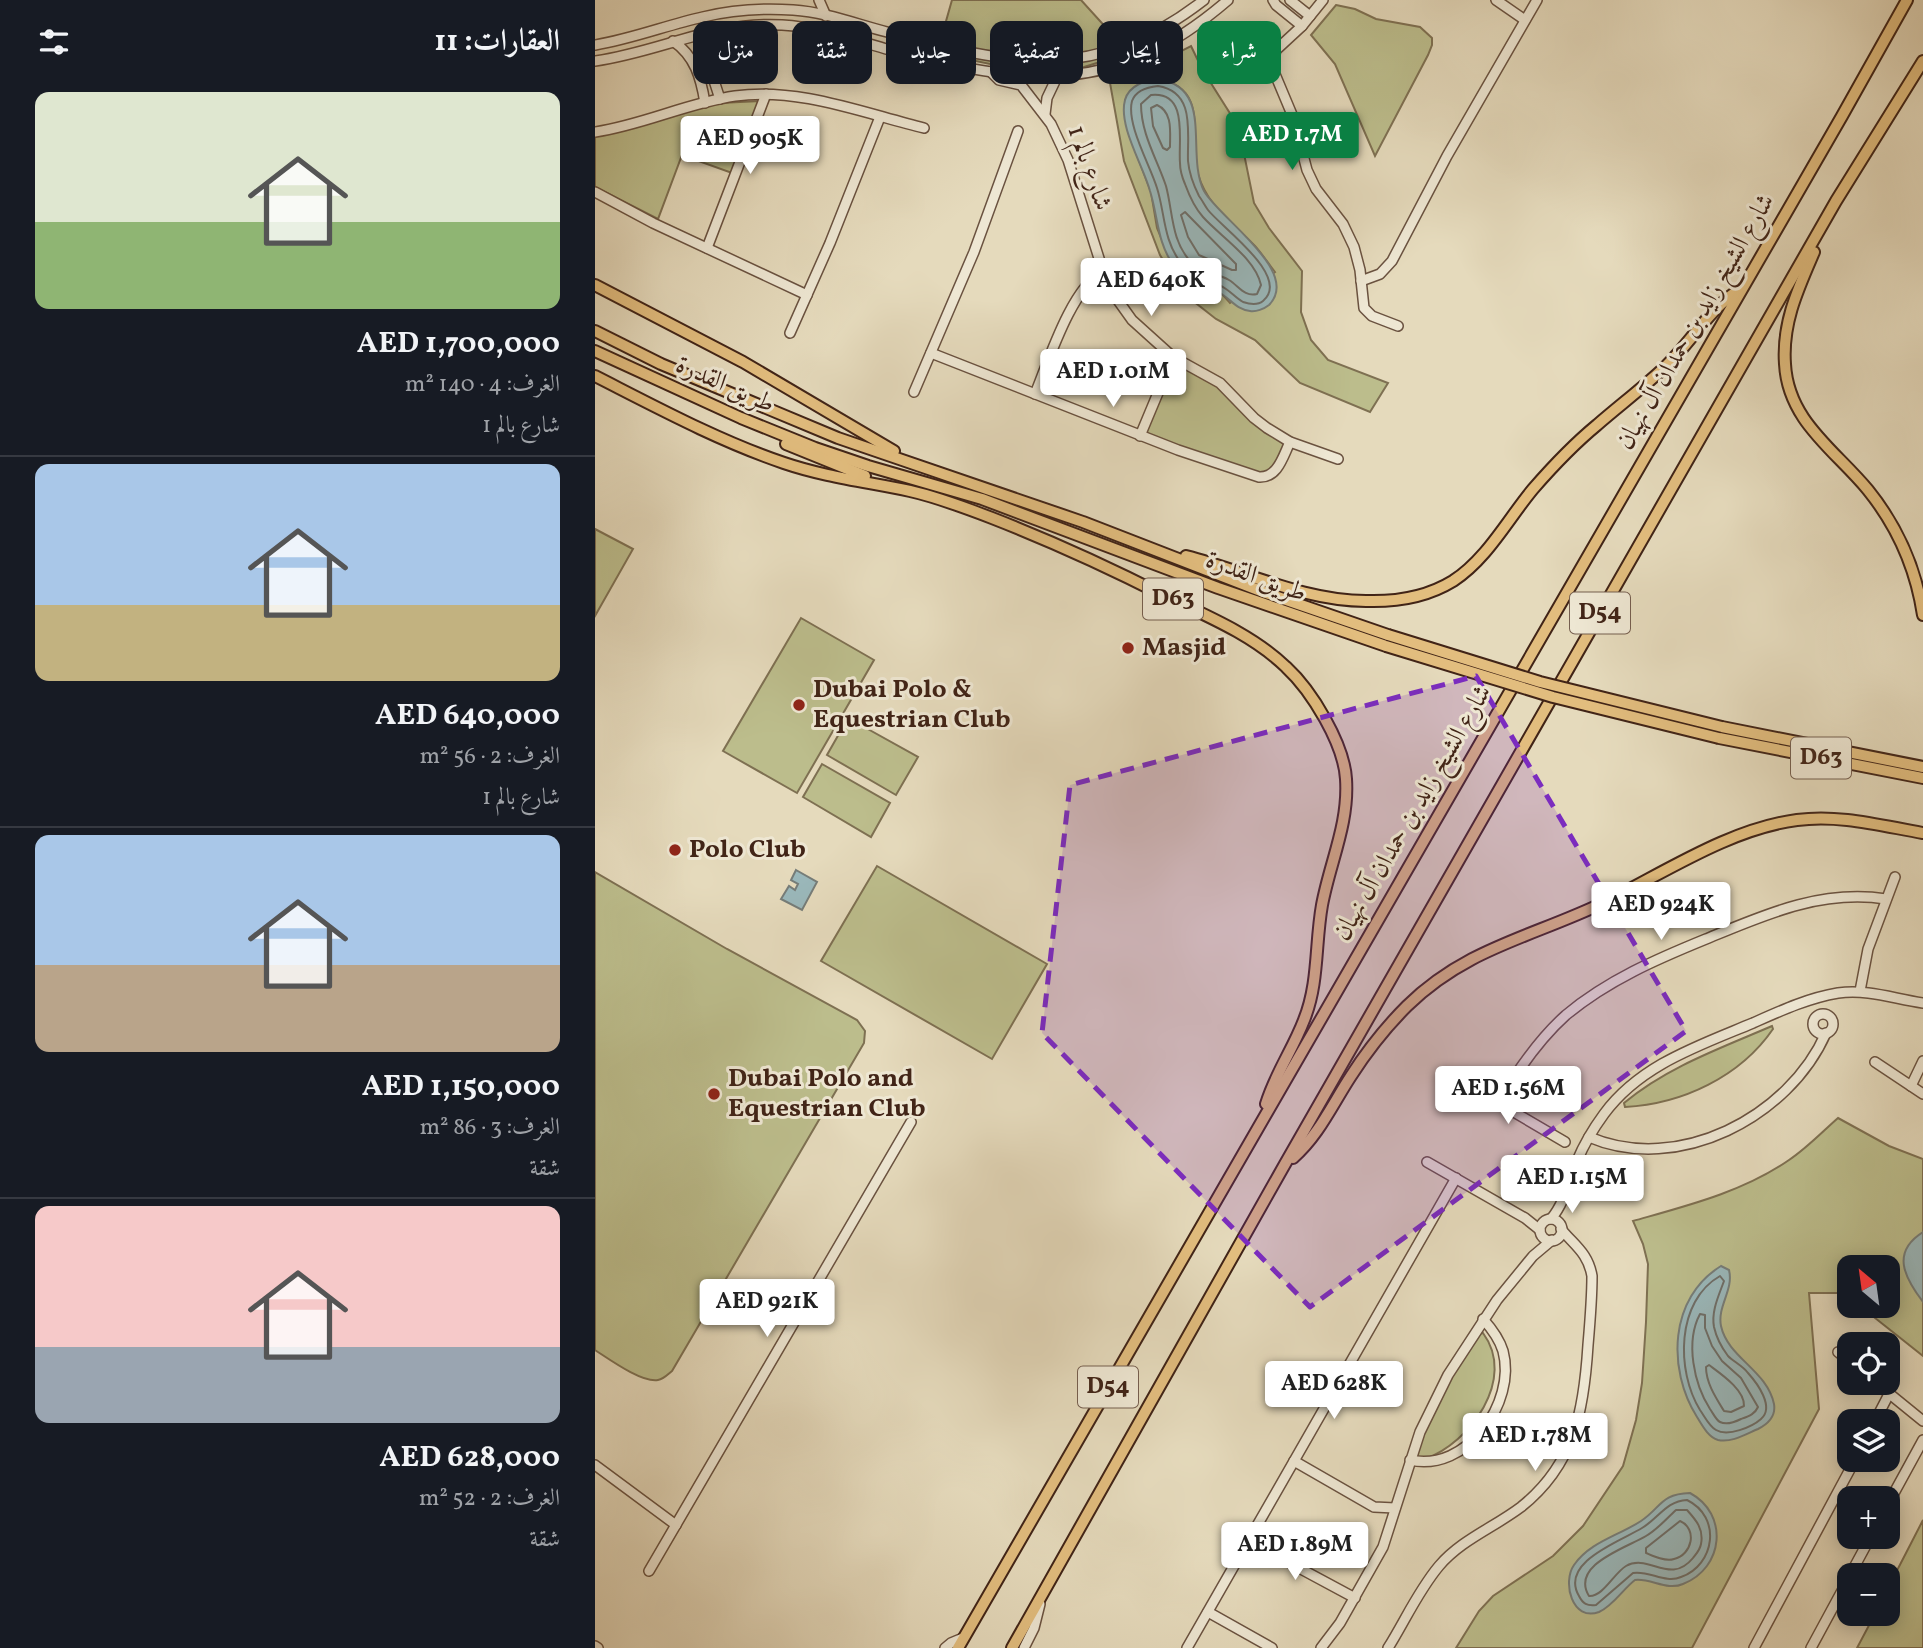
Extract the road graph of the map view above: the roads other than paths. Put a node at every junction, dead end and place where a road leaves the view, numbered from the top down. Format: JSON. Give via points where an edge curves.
{"nodes":[{"id":1,"x":819,"y":0,"type":"edge"},
{"id":2,"x":1204,"y":0,"type":"edge"},
{"id":3,"x":1228,"y":0,"type":"edge"},
{"id":4,"x":1266,"y":0,"type":"edge"},
{"id":5,"x":1323,"y":0,"type":"edge"},
{"id":6,"x":1496,"y":0,"type":"edge"},
{"id":7,"x":1537,"y":0,"type":"edge"},
{"id":8,"x":1907,"y":0,"type":"edge"},
{"id":9,"x":804,"y":1,"type":"edge"},
{"id":10,"x":1281,"y":1,"type":"edge"},
{"id":11,"x":796,"y":10,"type":"junction"},
{"id":12,"x":1191,"y":10,"type":"junction"},
{"id":13,"x":826,"y":16,"type":"junction"},
{"id":14,"x":1310,"y":16,"type":"junction"},
{"id":15,"x":1525,"y":20,"type":"junction"},
{"id":16,"x":778,"y":26,"type":"edge"},
{"id":17,"x":1302,"y":26,"type":"junction"},
{"id":18,"x":1183,"y":28,"type":"edge"},
{"id":19,"x":886,"y":31,"type":"edge"},
{"id":20,"x":693,"y":35,"type":"edge"},
{"id":21,"x":1183,"y":35,"type":"edge"},
{"id":22,"x":673,"y":41,"type":"junction"},
{"id":23,"x":595,"y":45,"type":"edge"},
{"id":24,"x":886,"y":48,"type":"edge"},
{"id":25,"x":976,"y":53,"type":"edge"},
{"id":26,"x":595,"y":61,"type":"edge"},
{"id":27,"x":693,"y":61,"type":"edge"},
{"id":28,"x":1923,"y":61,"type":"edge"},
{"id":29,"x":701,"y":84,"type":"edge"},
{"id":30,"x":714,"y":84,"type":"edge"},
{"id":31,"x":1015,"y":84,"type":"edge"},
{"id":32,"x":1054,"y":84,"type":"edge"},
{"id":33,"x":766,"y":94,"type":"junction"},
{"id":34,"x":719,"y":99,"type":"junction"},
{"id":35,"x":705,"y":103,"type":"junction"},
{"id":36,"x":1045,"y":114,"type":"junction"},
{"id":37,"x":880,"y":117,"type":"junction"},
{"id":38,"x":924,"y":128,"type":"dead end"},
{"id":39,"x":1018,"y":131,"type":"dead end"},
{"id":40,"x":595,"y":132,"type":"edge"},
{"id":41,"x":595,"y":192,"type":"edge"},
{"id":42,"x":1836,"y":201,"type":"junction"},
{"id":43,"x":707,"y":248,"type":"junction"},
{"id":44,"x":1103,"y":271,"type":"junction"},
{"id":45,"x":1361,"y":281,"type":"junction"},
{"id":46,"x":595,"y":285,"type":"edge"},
{"id":47,"x":1742,"y":288,"type":"junction"},
{"id":48,"x":807,"y":295,"type":"junction"},
{"id":49,"x":1398,"y":326,"type":"dead end"},
{"id":50,"x":595,"y":331,"type":"edge"},
{"id":51,"x":790,"y":333,"type":"dead end"},
{"id":52,"x":595,"y":351,"type":"edge"},
{"id":53,"x":931,"y":353,"type":"junction"},
{"id":54,"x":1173,"y":357,"type":"junction"},
{"id":55,"x":595,"y":376,"type":"edge"},
{"id":56,"x":914,"y":392,"type":"dead end"},
{"id":57,"x":1035,"y":394,"type":"junction"},
{"id":58,"x":741,"y":418,"type":"junction"},
{"id":59,"x":1140,"y":436,"type":"junction"},
{"id":60,"x":1290,"y":442,"type":"junction"},
{"id":61,"x":1338,"y":458,"type":"dead end"},
{"id":62,"x":915,"y":463,"type":"junction"},
{"id":63,"x":909,"y":491,"type":"junction"},
{"id":64,"x":1152,"y":549,"type":"junction"},
{"id":65,"x":1923,"y":615,"type":"edge"},
{"id":66,"x":1387,"y":640,"type":"junction"},
{"id":67,"x":1720,"y":733,"type":"junction"},
{"id":68,"x":1923,"y":767,"type":"edge"},
{"id":69,"x":1923,"y":778,"type":"edge"},
{"id":70,"x":1923,"y":833,"type":"edge"},
{"id":71,"x":1895,"y":877,"type":"dead end"},
{"id":72,"x":1885,"y":899,"type":"junction"},
{"id":73,"x":1860,"y":992,"type":"junction"},
{"id":74,"x":1920,"y":1003,"type":"edge"},
{"id":75,"x":1826,"y":1033,"type":"dead end"},
{"id":76,"x":1923,"y":1061,"type":"edge"},
{"id":77,"x":1875,"y":1062,"type":"dead end"},
{"id":78,"x":1466,"y":1084,"type":"dead end"},
{"id":79,"x":1911,"y":1087,"type":"junction"},
{"id":80,"x":1923,"y":1094,"type":"edge"},
{"id":81,"x":1498,"y":1103,"type":"junction"},
{"id":82,"x":911,"y":1122,"type":"dead end"},
{"id":83,"x":1259,"y":1125,"type":"junction"},
{"id":84,"x":1589,"y":1137,"type":"junction"},
{"id":85,"x":1565,"y":1142,"type":"dead end"},
{"id":86,"x":1427,"y":1162,"type":"dead end"},
{"id":87,"x":1285,"y":1164,"type":"junction"},
{"id":88,"x":1456,"y":1178,"type":"junction"},
{"id":89,"x":1550,"y":1229,"type":"junction"},
{"id":90,"x":1483,"y":1319,"type":"junction"},
{"id":91,"x":1890,"y":1395,"type":"edge"},
{"id":92,"x":1923,"y":1421,"type":"edge"},
{"id":93,"x":1923,"y":1440,"type":"edge"},
{"id":94,"x":1410,"y":1460,"type":"junction"},
{"id":95,"x":1294,"y":1461,"type":"junction"},
{"id":96,"x":595,"y":1465,"type":"edge"},
{"id":97,"x":1849,"y":1472,"type":"edge"},
{"id":98,"x":1898,"y":1486,"type":"edge"},
{"id":99,"x":1395,"y":1508,"type":"junction"},
{"id":100,"x":676,"y":1525,"type":"junction"},
{"id":101,"x":1249,"y":1541,"type":"junction"},
{"id":102,"x":649,"y":1571,"type":"dead end"},
{"id":103,"x":1040,"y":1598,"type":"junction"},
{"id":104,"x":1356,"y":1598,"type":"junction"},
{"id":105,"x":1837,"y":1599,"type":"edge"},
{"id":106,"x":1208,"y":1612,"type":"junction"},
{"id":107,"x":960,"y":1643,"type":"edge"},
{"id":108,"x":945,"y":1648,"type":"edge"},
{"id":109,"x":1012,"y":1648,"type":"edge"},
{"id":110,"x":1024,"y":1648,"type":"edge"},
{"id":111,"x":1187,"y":1648,"type":"edge"},
{"id":112,"x":1272,"y":1648,"type":"edge"},
{"id":113,"x":1321,"y":1648,"type":"edge"},
{"id":114,"x":1388,"y":1648,"type":"edge"},
{"id":115,"x":1754,"y":1648,"type":"edge"},
{"id":116,"x":1811,"y":1648,"type":"edge"}],
"edges":[{"from":1,"to":13,"type":"street"},
{"from":2,"to":12,"type":"street"},
{"from":3,"to":21,"type":"street"},
{"from":4,"to":10,"type":"street"},
{"from":5,"to":14,"type":"street"},
{"from":6,"to":15,"type":"street"},
{"from":7,"to":15,"type":"street"},
{"from":8,"to":47,"type":"main road","name":"شارع الشيخ زايد بن حمدان آل نهيان","number":"D54"},
{"from":9,"to":11,"type":"street"},
{"from":10,"to":14,"type":"street"},
{"from":10,"to":17,"type":"street"},
{"from":11,"to":13,"type":"street"},
{"from":11,"to":23,"type":"street","via":[[723,13]]},
{"from":12,"to":18,"type":"street","via":[[1195,16]]},
{"from":12,"to":25,"type":"street","via":[[1139,41],[1085,58],[1024,61]]},
{"from":13,"to":19,"type":"street"},
{"from":14,"to":17,"type":"street"},
{"from":15,"to":45,"type":"street","via":[[1392,261],[1380,274]]},
{"from":16,"to":24,"type":"street","via":[[828,32]]},
{"from":17,"to":45,"type":"street","via":[[1276,50],[1272,67],[1293,117],[1307,170],[1349,235]]},
{"from":20,"to":22,"type":"street"},
{"from":22,"to":26,"type":"street"},
{"from":22,"to":27,"type":"street"},
{"from":28,"to":42,"type":"main road","number":"D54"},
{"from":29,"to":35,"type":"street"},
{"from":30,"to":34,"type":"street"},
{"from":31,"to":36,"type":"street","name":"شارع بالم 1"},
{"from":32,"to":36,"type":"street","name":"شارع بالم 1"},
{"from":33,"to":34,"type":"street"},
{"from":33,"to":37,"type":"street"},
{"from":33,"to":43,"type":"street"},
{"from":34,"to":35,"type":"street"},
{"from":35,"to":40,"type":"street"},
{"from":36,"to":44,"type":"street","name":"شارع بالم 1","via":[[1068,160]]},
{"from":37,"to":38,"type":"street"},
{"from":37,"to":48,"type":"street"},
{"from":39,"to":53,"type":"street"},
{"from":41,"to":43,"type":"street"},
{"from":42,"to":65,"type":"main road","via":[[1791,307],[1785,343],[1787,379],[1805,422],[1867,489],[1895,532],[1914,577]]},
{"from":42,"to":87,"type":"main road","number":"D54"},
{"from":43,"to":48,"type":"street"},
{"from":44,"to":54,"type":"street","name":"شارع بالم 1","via":[[1132,320]]},
{"from":44,"to":57,"type":"street","via":[[1086,284],[1075,303]]},
{"from":45,"to":49,"type":"street","via":[[1367,312]]},
{"from":46,"to":62,"type":"main road","name":"طريق القدرة","number":"D63","via":[[743,362]]},
{"from":47,"to":64,"type":"main road","via":[[1714,310],[1653,378],[1564,455],[1471,566],[1432,592],[1382,601],[1331,599]]},
{"from":47,"to":83,"type":"main road","name":"شارع الشيخ زايد بن حمدان آل نهيان","number":"D54"},
{"from":48,"to":51,"type":"street"},
{"from":50,"to":62,"type":"main road","name":"طريق القدرة","number":"D63","via":[[750,402]]},
{"from":52,"to":58,"type":"main road","name":"طريق القدرة","number":"D63"},
{"from":53,"to":56,"type":"street"},
{"from":53,"to":57,"type":"street"},
{"from":54,"to":59,"type":"street"},
{"from":54,"to":60,"type":"street","name":"شارع بالم 1","via":[[1220,383],[1254,418]]},
{"from":55,"to":63,"type":"main road","name":"طريق القدرة","number":"D63","via":[[783,463]]},
{"from":57,"to":59,"type":"street"},
{"from":58,"to":63,"type":"main road","via":[[767,436],[832,465]]},
{"from":58,"to":66,"type":"main road","name":"طريق القدرة","number":"D63","via":[[841,458],[993,503],[1218,588]]},
{"from":59,"to":60,"type":"street","via":[[1263,477],[1276,470]]},
{"from":60,"to":61,"type":"street","name":"شارع بالم 1"},
{"from":62,"to":64,"type":"main road","name":"طريق القدرة","number":"D63"},
{"from":63,"to":83,"type":"main road","name":"طريق القدرة","number":"D63","via":[[971,510],[1093,559],[1200,612],[1257,644],[1285,666],[1323,717],[1344,768],[1345,818],[1322,906],[1308,1009]]},
{"from":64,"to":66,"type":"main road","name":"طريق القدرة","number":"D63"},
{"from":66,"to":67,"type":"main road","name":"طريق القدرة","number":"D63","bridge":true},
{"from":67,"to":68,"type":"main road","name":"طريق القدرة","number":"D63"},
{"from":67,"to":69,"type":"main road","name":"طريق القدرة","number":"D63"},
{"from":70,"to":87,"type":"main road","via":[[1833,818],[1771,825],[1482,953],[1435,982],[1393,1021],[1353,1072],[1316,1133]]},
{"from":71,"to":72,"type":"street"},
{"from":72,"to":73,"type":"street"},
{"from":72,"to":81,"type":"street","via":[[1841,897],[1792,906],[1635,970],[1565,1016],[1529,1055]]},
{"from":73,"to":74,"type":"street"},
{"from":73,"to":84,"type":"street","via":[[1815,998],[1674,1056],[1625,1090]]},
{"from":75,"to":84,"type":"street","via":[[1788,1090],[1762,1111],[1726,1130],[1686,1145],[1650,1149]]},
{"from":76,"to":79,"type":"street"},
{"from":77,"to":79,"type":"street"},
{"from":78,"to":81,"type":"street"},
{"from":79,"to":80,"type":"street"},
{"from":81,"to":85,"type":"street"},
{"from":82,"to":100,"type":"street"},
{"from":83,"to":107,"type":"main road","name":"شارع الشيخ زايد بن حمدان آل نهيان","number":"D54"},
{"from":84,"to":89,"type":"street"},
{"from":86,"to":88,"type":"street"},
{"from":87,"to":103,"type":"main road","number":"D54"},
{"from":88,"to":89,"type":"street"},
{"from":88,"to":95,"type":"street"},
{"from":89,"to":90,"type":"street"},
{"from":89,"to":114,"type":"street","via":[[1571,1239],[1587,1257],[1592,1287],[1583,1402],[1569,1446],[1534,1496],[1466,1541],[1440,1565]]},
{"from":90,"to":94,"type":"street","via":[[1433,1403]]},
{"from":90,"to":94,"type":"street","via":[[1500,1342],[1505,1362],[1496,1409],[1474,1439],[1450,1457],[1434,1462]]},
{"from":91,"to":92,"type":"street"},
{"from":93,"to":98,"type":"street"},
{"from":94,"to":99,"type":"street"},
{"from":95,"to":99,"type":"street","via":[[1374,1507]]},
{"from":95,"to":101,"type":"street"},
{"from":96,"to":100,"type":"street"},
{"from":97,"to":115,"type":"street"},
{"from":99,"to":104,"type":"street","via":[[1383,1547]]},
{"from":100,"to":102,"type":"street"},
{"from":101,"to":104,"type":"street"},
{"from":101,"to":106,"type":"street"},
{"from":103,"to":109,"type":"main road","number":"D54"},
{"from":103,"to":110,"type":"street"},
{"from":104,"to":113,"type":"street"},
{"from":105,"to":116,"type":"street"},
{"from":106,"to":111,"type":"street"},
{"from":106,"to":112,"type":"street"},
{"from":107,"to":108,"type":"street"}]}
